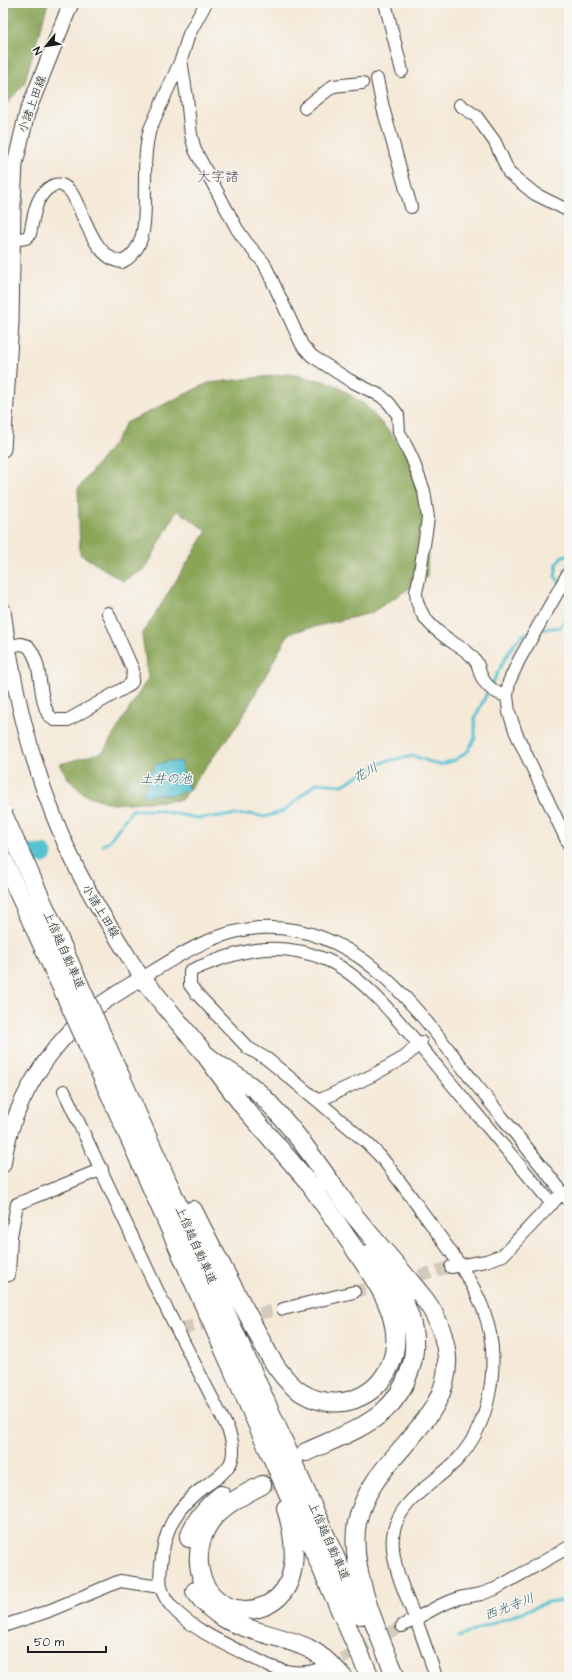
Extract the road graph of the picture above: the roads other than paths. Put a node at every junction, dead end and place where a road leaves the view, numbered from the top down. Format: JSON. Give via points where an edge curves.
{"nodes":[{"id":1,"x":71,"y":3,"type":"edge"},
{"id":2,"x":206,"y":3,"type":"edge"},
{"id":3,"x":386,"y":3,"type":"edge"},
{"id":4,"x":181,"y":60,"type":"junction"},
{"id":5,"x":402,"y":71,"type":"dead end"},
{"id":6,"x":377,"y":79,"type":"dead end"},
{"id":7,"x":362,"y":83,"type":"dead end"},
{"id":8,"x":460,"y":105,"type":"dead end"},
{"id":9,"x":305,"y":108,"type":"dead end"},
{"id":10,"x":411,"y":207,"type":"dead end"},
{"id":11,"x":569,"y":211,"type":"edge"},
{"id":12,"x":13,"y":240,"type":"junction"},
{"id":13,"x":3,"y":449,"type":"edge"},
{"id":14,"x":569,"y":572,"type":"edge"},
{"id":15,"x":3,"y":610,"type":"edge"},
{"id":16,"x":108,"y":613,"type":"dead end"},
{"id":17,"x":5,"y":646,"type":"edge"},
{"id":18,"x":507,"y":696,"type":"junction"},
{"id":19,"x":3,"y":814,"type":"edge"},
{"id":20,"x":569,"y":845,"type":"edge"},
{"id":21,"x":3,"y":859,"type":"edge"},
{"id":22,"x":142,"y":978,"type":"junction"},
{"id":23,"x":95,"y":1039,"type":"junction"},
{"id":24,"x":420,"y":1044,"type":"junction"},
{"id":25,"x":204,"y":1053,"type":"junction"},
{"id":26,"x":122,"y":1079,"type":"junction"},
{"id":27,"x":64,"y":1091,"type":"dead end"},
{"id":28,"x":318,"y":1101,"type":"junction"},
{"id":29,"x":3,"y":1165,"type":"edge"},
{"id":30,"x":102,"y":1170,"type":"junction"},
{"id":31,"x":309,"y":1183,"type":"junction"},
{"id":32,"x":566,"y":1197,"type":"edge"},
{"id":33,"x":552,"y":1204,"type":"junction"},
{"id":34,"x":396,"y":1264,"type":"junction"},
{"id":35,"x":456,"y":1266,"type":"junction"},
{"id":36,"x":3,"y":1276,"type":"edge"},
{"id":37,"x":196,"y":1287,"type":"junction"},
{"id":38,"x":354,"y":1292,"type":"tunnel mouth"},
{"id":39,"x":283,"y":1309,"type":"tunnel mouth"},
{"id":40,"x":569,"y":1547,"type":"edge"},
{"id":41,"x":160,"y":1587,"type":"junction"},
{"id":42,"x":416,"y":1619,"type":"junction"},
{"id":43,"x":3,"y":1626,"type":"edge"},
{"id":44,"x":402,"y":1626,"type":"tunnel mouth"},
{"id":45,"x":318,"y":1673,"type":"tunnel mouth"},
{"id":46,"x":343,"y":1677,"type":"edge"},
{"id":47,"x":370,"y":1677,"type":"edge"},
{"id":48,"x":389,"y":1677,"type":"edge"},
{"id":49,"x":396,"y":1677,"type":"edge"},
{"id":50,"x":436,"y":1677,"type":"edge"}],
"edges":[{"from":1,"to":12,"type":"main road","name":"小諸上田線","via":[[22,130],[15,164]]},
{"from":2,"to":4,"type":"street","via":[[189,34]]},
{"from":3,"to":5,"type":"street"},
{"from":4,"to":12,"type":"street","via":[[146,141],[146,215],[134,254],[122,262],[114,261],[107,256],[93,237],[71,192],[60,184],[43,191],[30,234],[26,238]]},
{"from":4,"to":18,"type":"street","via":[[195,150],[237,229],[264,263],[302,345],[312,356],[349,380],[381,396],[390,403],[398,415],[400,432],[420,477],[426,506],[427,529],[416,592],[420,610],[442,635],[474,658],[488,686],[495,692]]},
{"from":6,"to":10,"type":"street"},
{"from":7,"to":9,"type":"street","via":[[333,86]]},
{"from":8,"to":11,"type":"street","via":[[476,116],[495,142],[512,176],[535,194]]},
{"from":12,"to":13,"type":"main road","name":"小諸上田線"},
{"from":14,"to":18,"type":"street","via":[[519,660],[509,682]]},
{"from":15,"to":17,"type":"main road","name":"小諸上田線"},
{"from":16,"to":17,"type":"street","via":[[133,670],[132,682],[68,720],[54,720],[48,714],[37,663],[28,646]]},
{"from":17,"to":22,"type":"main road","name":"小諸上田線","via":[[42,783],[65,843],[94,900]]},
{"from":18,"to":20,"type":"street","via":[[516,733]]},
{"from":19,"to":23,"type":"highway","name":"上信越自動車道","bridge":true},
{"from":21,"to":23,"type":"highway","name":"上信越自動車道","bridge":true},
{"from":22,"to":25,"type":"highway"},
{"from":22,"to":29,"type":"main road","via":[[82,1020],[68,1033],[44,1064],[14,1122]]},
{"from":22,"to":32,"type":"street","via":[[197,946],[243,930],[295,930],[332,941],[365,960],[400,992]]},
{"from":23,"to":26,"type":"highway","name":"上信越自動車道"},
{"from":23,"to":37,"type":"highway","name":"上信越自動車道"},
{"from":24,"to":28,"type":"street","via":[[405,1057]]},
{"from":24,"to":28,"type":"street","via":[[354,977],[322,958],[297,951],[266,948],[239,953],[190,971],[190,985],[196,993],[248,1048],[267,1059]]},
{"from":24,"to":33,"type":"street"},
{"from":25,"to":31,"type":"highway","via":[[243,1106]]},
{"from":25,"to":34,"type":"highway","via":[[266,1100]]},
{"from":26,"to":31,"type":"highway","via":[[276,1367],[297,1389],[309,1396],[320,1401],[344,1402],[366,1394],[384,1379],[394,1357],[395,1331],[380,1289]]},
{"from":26,"to":48,"type":"highway","name":"上信越自動車道"},
{"from":27,"to":30,"type":"street"},
{"from":28,"to":35,"type":"street","via":[[380,1156]]},
{"from":30,"to":36,"type":"street","via":[[17,1204],[11,1236],[9,1275]]},
{"from":30,"to":41,"type":"street","via":[[159,1294],[180,1329],[232,1441],[233,1454],[226,1470],[181,1506],[173,1518],[163,1546]]},
{"from":31,"to":34,"type":"highway","via":[[392,1280],[408,1309],[413,1322],[414,1336],[412,1364],[393,1400],[367,1423],[309,1458],[356,1442],[383,1426],[405,1406],[419,1381],[426,1352],[424,1321],[415,1294]]},
{"from":32,"to":33,"type":"street"},
{"from":33,"to":35,"type":"street","via":[[503,1255],[491,1260]]},
{"from":34,"to":49,"type":"highway","via":[[434,1312],[444,1336],[447,1362],[443,1388],[437,1402],[422,1426],[371,1486],[357,1525],[357,1556],[366,1598]]},
{"from":35,"to":42,"type":"street","via":[[484,1309],[494,1348],[492,1383],[482,1423],[471,1441],[450,1467],[410,1501],[395,1527],[393,1542],[397,1570]]},
{"from":37,"to":46,"type":"highway","via":[[216,1342],[284,1499],[290,1521],[294,1556],[290,1578],[280,1595],[272,1602],[255,1609],[236,1609],[227,1606],[207,1588],[199,1570],[199,1549],[207,1528],[214,1518],[259,1480],[220,1496],[195,1523],[187,1546],[186,1559],[190,1582],[203,1603],[223,1619],[308,1648],[334,1666]]},
{"from":37,"to":47,"type":"highway","name":"上信越自動車道"},
{"from":38,"to":39,"type":"street"},
{"from":40,"to":42,"type":"street","via":[[495,1588],[481,1594],[459,1598]]},
{"from":41,"to":43,"type":"street","via":[[120,1580],[46,1612]]},
{"from":41,"to":45,"type":"street","via":[[171,1606],[206,1632],[279,1670]]},
{"from":42,"to":44,"type":"street"},
{"from":42,"to":50,"type":"street"}]}
